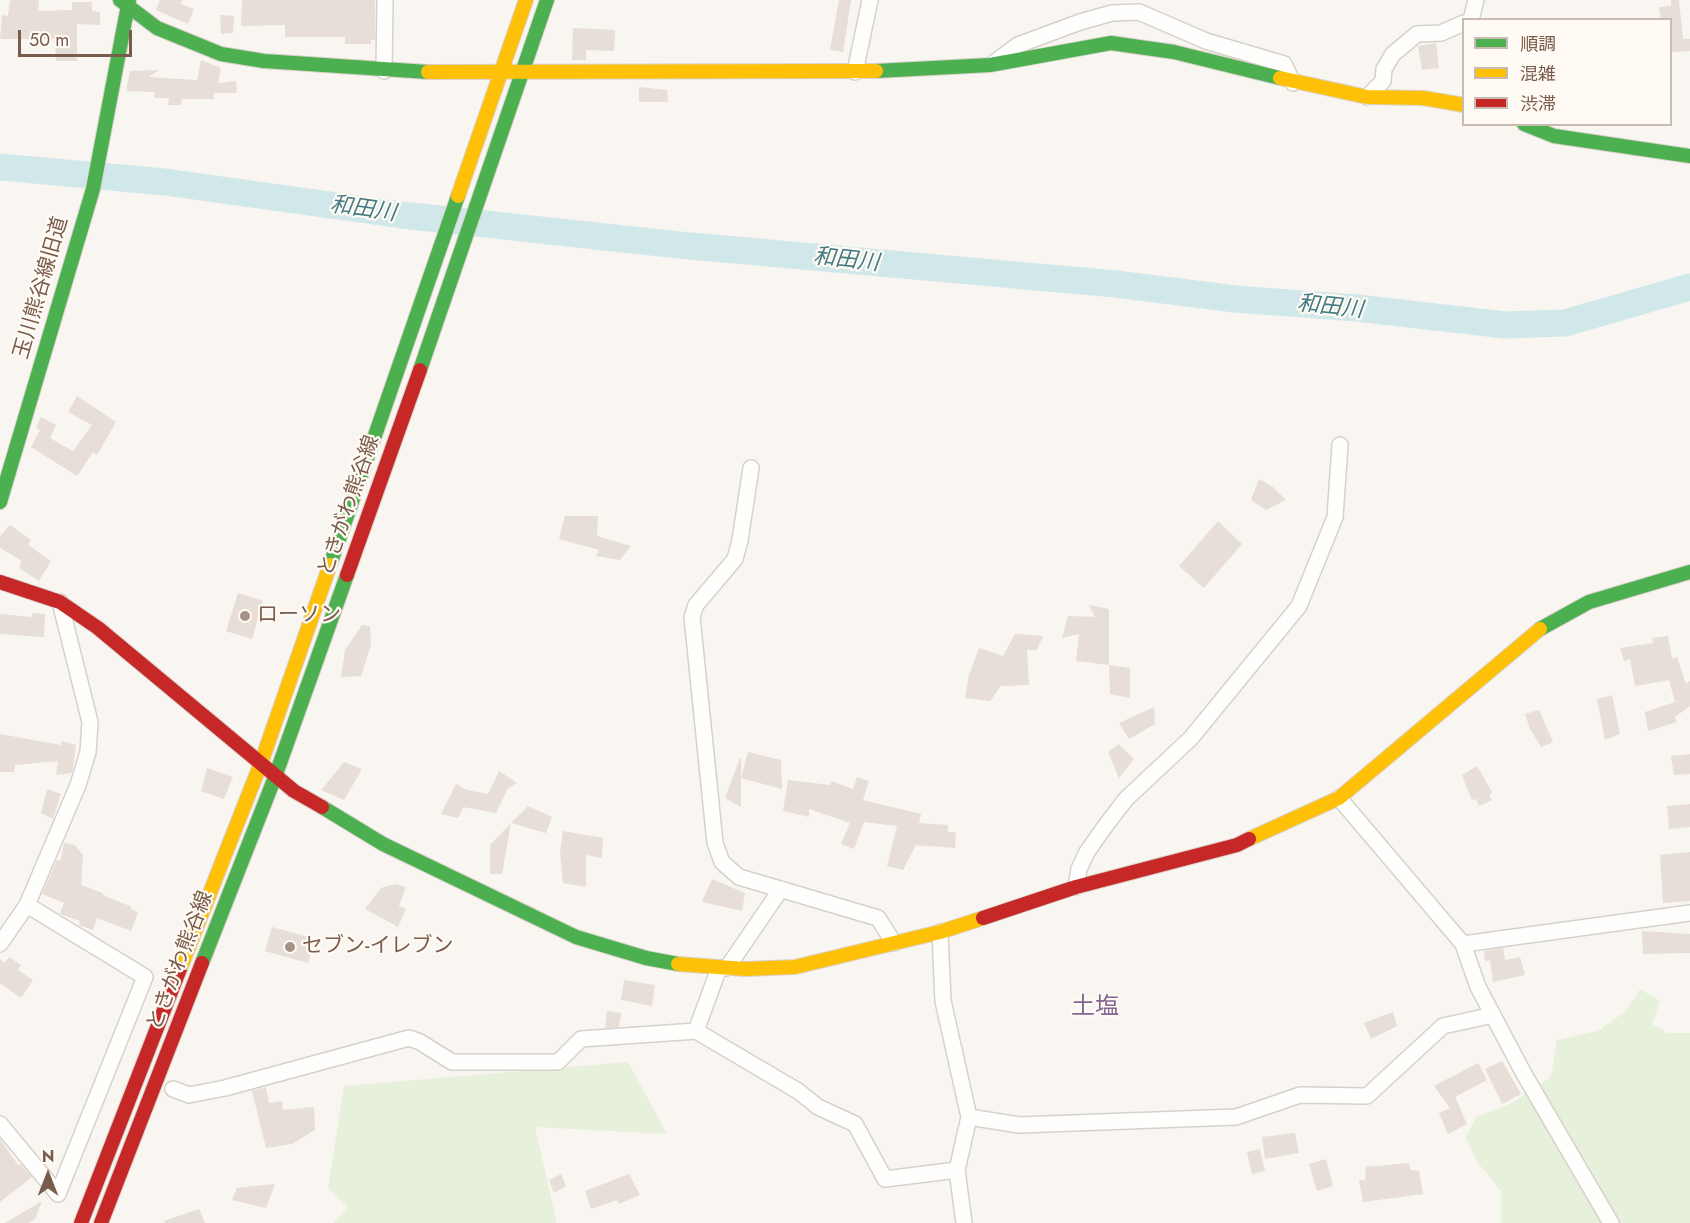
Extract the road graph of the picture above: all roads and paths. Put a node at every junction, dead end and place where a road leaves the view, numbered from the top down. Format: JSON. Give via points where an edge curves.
{"nodes":[{"id":1,"x":385,"y":0,"type":"edge"},
{"id":2,"x":526,"y":0,"type":"edge"},
{"id":3,"x":547,"y":0,"type":"edge"},
{"id":4,"x":870,"y":0,"type":"edge"},
{"id":5,"x":1476,"y":0,"type":"edge"},
{"id":6,"x":126,"y":1,"type":"edge"},
{"id":7,"x":1472,"y":18,"type":"edge"},
{"id":8,"x":1462,"y":24,"type":"edge"},
{"id":9,"x":990,"y":65,"type":"junction"},
{"id":10,"x":384,"y":71,"type":"junction"},
{"id":11,"x":855,"y":72,"type":"junction"},
{"id":12,"x":501,"y":74,"type":"junction"},
{"id":13,"x":521,"y":74,"type":"junction"},
{"id":14,"x":1293,"y":83,"type":"junction"},
{"id":15,"x":1367,"y":97,"type":"junction"},
{"id":16,"x":1462,"y":105,"type":"edge"},
{"id":17,"x":1529,"y":126,"type":"edge"},
{"id":18,"x":1690,"y":156,"type":"edge"},
{"id":19,"x":1340,"y":445,"type":"dead end"},
{"id":20,"x":751,"y":468,"type":"dead end"},
{"id":21,"x":0,"y":502,"type":"edge"},
{"id":22,"x":1690,"y":572,"type":"edge"},
{"id":23,"x":0,"y":582,"type":"edge"},
{"id":24,"x":60,"y":602,"type":"junction"},
{"id":25,"x":261,"y":763,"type":"junction"},
{"id":26,"x":275,"y":777,"type":"junction"},
{"id":27,"x":1340,"y":798,"type":"junction"},
{"id":28,"x":1076,"y":887,"type":"junction"},
{"id":29,"x":781,"y":890,"type":"junction"},
{"id":30,"x":27,"y":905,"type":"junction"},
{"id":31,"x":1690,"y":913,"type":"edge"},
{"id":32,"x":940,"y":932,"type":"junction"},
{"id":33,"x":894,"y":943,"type":"junction"},
{"id":34,"x":0,"y":944,"type":"edge"},
{"id":35,"x":1463,"y":944,"type":"junction"},
{"id":36,"x":723,"y":968,"type":"junction"},
{"id":37,"x":1493,"y":1015,"type":"junction"},
{"id":38,"x":696,"y":1031,"type":"junction"},
{"id":39,"x":173,"y":1089,"type":"dead end"},
{"id":40,"x":969,"y":1117,"type":"junction"},
{"id":41,"x":0,"y":1124,"type":"edge"},
{"id":42,"x":957,"y":1170,"type":"junction"},
{"id":43,"x":81,"y":1223,"type":"edge"},
{"id":44,"x":101,"y":1223,"type":"edge"},
{"id":45,"x":964,"y":1223,"type":"edge"},
{"id":46,"x":1611,"y":1223,"type":"edge"}],
"edges":[{"from":1,"to":10,"type":"street"},
{"from":2,"to":12,"type":"street","name":"ときがわ熊谷線"},
{"from":3,"to":13,"type":"street","name":"ときがわ熊谷線"},
{"from":4,"to":11,"type":"street"},
{"from":5,"to":7,"type":"street"},
{"from":6,"to":10,"type":"street","via":[[142,19],[157,28],[221,54]]},
{"from":6,"to":21,"type":"street","name":"玉川熊谷線旧道","via":[[93,189]]},
{"from":8,"to":15,"type":"street","via":[[1441,33],[1417,34],[1393,54],[1384,69],[1383,81]]},
{"from":9,"to":11,"type":"street"},
{"from":9,"to":14,"type":"street","via":[[1111,43],[1174,52]]},
{"from":9,"to":14,"type":"street","via":[[1018,45],[1080,22],[1112,13],[1139,12],[1206,41],[1284,64]]},
{"from":10,"to":12,"type":"street"},
{"from":11,"to":13,"type":"street"},
{"from":12,"to":13,"type":"street"},
{"from":12,"to":25,"type":"street","name":"ときがわ熊谷線"},
{"from":13,"to":26,"type":"street","name":"ときがわ熊谷線"},
{"from":14,"to":15,"type":"street"},
{"from":15,"to":16,"type":"street","via":[[1423,98]]},
{"from":17,"to":18,"type":"street","via":[[1554,136]]},
{"from":19,"to":28,"type":"street","via":[[1335,517],[1299,606],[1191,738],[1126,799],[1087,852]]},
{"from":20,"to":29,"type":"street","via":[[735,559],[696,605],[692,617],[715,843],[722,862],[739,877]]},
{"from":22,"to":27,"type":"street","via":[[1589,602],[1546,624]]},
{"from":23,"to":24,"type":"street"},
{"from":24,"to":25,"type":"street","via":[[98,628]]},
{"from":24,"to":30,"type":"street","via":[[90,722],[88,752]]},
{"from":25,"to":26,"type":"street"},
{"from":25,"to":43,"type":"street","name":"ときがわ熊谷線"},
{"from":26,"to":36,"type":"street","via":[[382,844],[576,937],[646,958]]},
{"from":26,"to":44,"type":"street","name":"ときがわ熊谷線"},
{"from":27,"to":28,"type":"street","via":[[1237,845]]},
{"from":27,"to":35,"type":"street"},
{"from":28,"to":32,"type":"street"},
{"from":29,"to":33,"type":"street","via":[[878,918]]},
{"from":29,"to":36,"type":"street"},
{"from":30,"to":34,"type":"street"},
{"from":30,"to":41,"type":"street","via":[[145,977],[116,1067],[58,1194]]},
{"from":31,"to":35,"type":"street"},
{"from":32,"to":33,"type":"street"},
{"from":32,"to":40,"type":"street","via":[[943,1001]]},
{"from":33,"to":36,"type":"street","via":[[795,966]]},
{"from":35,"to":37,"type":"street"},
{"from":36,"to":38,"type":"street"},
{"from":37,"to":40,"type":"street","via":[[1443,1026],[1367,1096],[1300,1095],[1236,1117],[1019,1125]]},
{"from":37,"to":46,"type":"street"},
{"from":38,"to":39,"type":"street","via":[[581,1040],[558,1062],[452,1062],[409,1038],[225,1088],[189,1095]]},
{"from":38,"to":42,"type":"street","via":[[798,1091],[818,1107],[855,1124],[885,1179]]},
{"from":40,"to":42,"type":"street"},
{"from":42,"to":45,"type":"street"}]}
